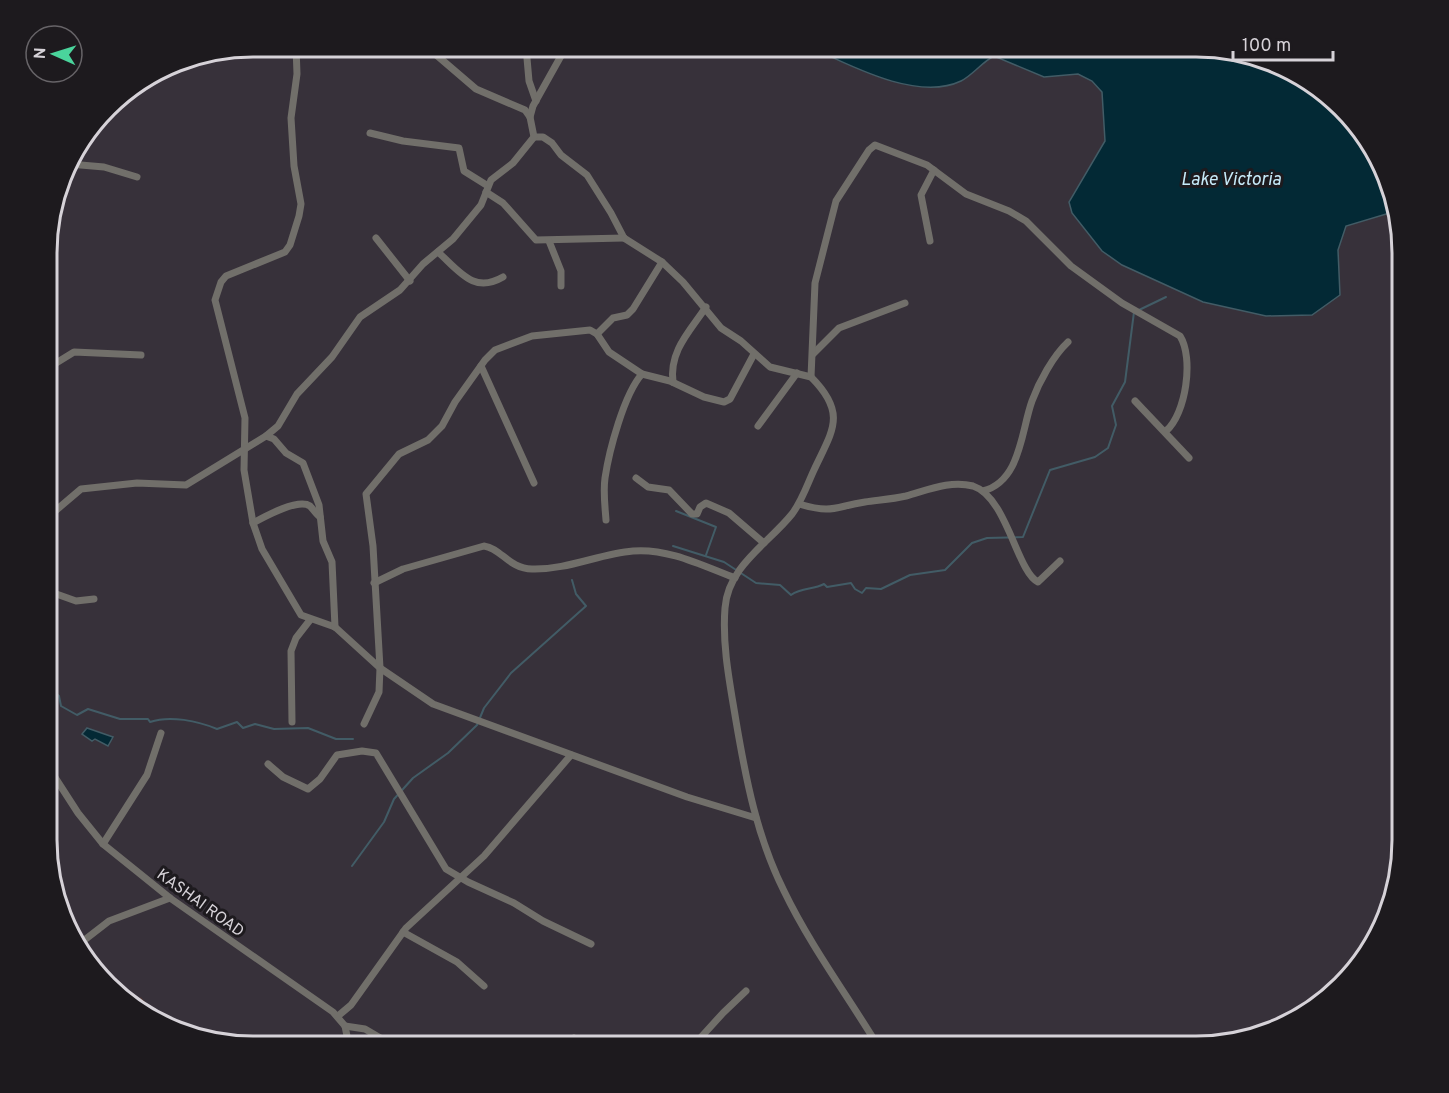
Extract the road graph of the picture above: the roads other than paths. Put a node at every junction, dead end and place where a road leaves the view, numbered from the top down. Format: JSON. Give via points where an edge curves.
{"nodes":[{"id":1,"x":296,"y":57,"type":"edge"},
{"id":2,"x":439,"y":57,"type":"edge"},
{"id":3,"x":527,"y":57,"type":"edge"},
{"id":4,"x":560,"y":57,"type":"edge"},
{"id":5,"x":536,"y":101,"type":"junction"},
{"id":6,"x":530,"y":117,"type":"junction"},
{"id":7,"x":370,"y":133,"type":"dead end"},
{"id":8,"x":534,"y":136,"type":"junction"},
{"id":9,"x":78,"y":165,"type":"edge"},
{"id":10,"x":934,"y":170,"type":"junction"},
{"id":11,"x":137,"y":177,"type":"dead end"},
{"id":12,"x":487,"y":189,"type":"junction"},
{"id":13,"x":376,"y":238,"type":"dead end"},
{"id":14,"x":624,"y":238,"type":"junction"},
{"id":15,"x":549,"y":241,"type":"junction"},
{"id":16,"x":930,"y":241,"type":"dead end"},
{"id":17,"x":438,"y":252,"type":"junction"},
{"id":18,"x":662,"y":262,"type":"junction"},
{"id":19,"x":503,"y":277,"type":"dead end"},
{"id":20,"x":410,"y":281,"type":"junction"},
{"id":21,"x":561,"y":286,"type":"dead end"},
{"id":22,"x":905,"y":303,"type":"dead end"},
{"id":23,"x":706,"y":307,"type":"junction"},
{"id":24,"x":597,"y":334,"type":"junction"},
{"id":25,"x":1068,"y":342,"type":"dead end"},
{"id":26,"x":754,"y":354,"type":"junction"},
{"id":27,"x":813,"y":354,"type":"junction"},
{"id":28,"x":141,"y":355,"type":"dead end"},
{"id":29,"x":57,"y":362,"type":"edge"},
{"id":30,"x":481,"y":366,"type":"junction"},
{"id":31,"x":797,"y":373,"type":"junction"},
{"id":32,"x":642,"y":374,"type":"junction"},
{"id":33,"x":811,"y":376,"type":"junction"},
{"id":34,"x":673,"y":382,"type":"junction"},
{"id":35,"x":1135,"y":400,"type":"dead end"},
{"id":36,"x":758,"y":426,"type":"dead end"},
{"id":37,"x":1167,"y":431,"type":"junction"},
{"id":38,"x":266,"y":436,"type":"junction"},
{"id":39,"x":244,"y":448,"type":"junction"},
{"id":40,"x":1189,"y":458,"type":"dead end"},
{"id":41,"x":636,"y":478,"type":"dead end"},
{"id":42,"x":534,"y":483,"type":"dead end"},
{"id":43,"x":983,"y":491,"type":"junction"},
{"id":44,"x":799,"y":504,"type":"junction"},
{"id":45,"x":57,"y":509,"type":"edge"},
{"id":46,"x":320,"y":517,"type":"junction"},
{"id":47,"x":606,"y":520,"type":"dead end"},
{"id":48,"x":253,"y":523,"type":"junction"},
{"id":49,"x":764,"y":543,"type":"junction"},
{"id":50,"x":1060,"y":561,"type":"dead end"},
{"id":51,"x":735,"y":578,"type":"junction"},
{"id":52,"x":374,"y":583,"type":"junction"},
{"id":53,"x":57,"y":593,"type":"edge"},
{"id":54,"x":94,"y":599,"type":"dead end"},
{"id":55,"x":310,"y":620,"type":"junction"},
{"id":56,"x":335,"y":627,"type":"junction"},
{"id":57,"x":380,"y":668,"type":"junction"},
{"id":58,"x":292,"y":722,"type":"dead end"},
{"id":59,"x":364,"y":724,"type":"dead end"},
{"id":60,"x":161,"y":733,"type":"dead end"},
{"id":61,"x":571,"y":754,"type":"junction"},
{"id":62,"x":268,"y":764,"type":"dead end"},
{"id":63,"x":57,"y":780,"type":"edge"},
{"id":64,"x":756,"y":818,"type":"junction"},
{"id":65,"x":104,"y":844,"type":"junction"},
{"id":66,"x":461,"y":879,"type":"junction"},
{"id":67,"x":170,"y":898,"type":"junction"},
{"id":68,"x":403,"y":932,"type":"junction"},
{"id":69,"x":85,"y":940,"type":"edge"},
{"id":70,"x":591,"y":944,"type":"dead end"},
{"id":71,"x":484,"y":986,"type":"dead end"},
{"id":72,"x":746,"y":992,"type":"dead end"},
{"id":73,"x":338,"y":1016,"type":"junction"},
{"id":74,"x":345,"y":1026,"type":"junction"},
{"id":75,"x":347,"y":1036,"type":"edge"},
{"id":76,"x":377,"y":1036,"type":"edge"},
{"id":77,"x":703,"y":1036,"type":"edge"},
{"id":78,"x":872,"y":1036,"type":"edge"}],
"edges":[{"from":1,"to":39,"type":"street","via":[[291,118],[301,204],[290,245],[277,256],[226,276],[215,300],[245,418]]},
{"from":2,"to":6,"type":"street","via":[[476,89],[518,106]]},
{"from":3,"to":5,"type":"street"},
{"from":4,"to":5,"type":"street"},
{"from":5,"to":6,"type":"street"},
{"from":6,"to":8,"type":"street"},
{"from":7,"to":12,"type":"street","via":[[459,147],[464,171]]},
{"from":8,"to":12,"type":"street"},
{"from":8,"to":14,"type":"street","via":[[552,143],[586,175]]},
{"from":9,"to":11,"type":"street","via":[[104,167]]},
{"from":10,"to":16,"type":"street","via":[[921,195]]},
{"from":10,"to":27,"type":"street","via":[[909,156],[875,145],[868,150],[836,201],[815,283]]},
{"from":10,"to":37,"type":"street","via":[[966,194],[1026,221],[1078,271],[1128,308],[1180,336],[1188,366],[1180,415]]},
{"from":12,"to":15,"type":"street","via":[[531,237]]},
{"from":12,"to":17,"type":"street","via":[[476,212]]},
{"from":13,"to":20,"type":"street"},
{"from":14,"to":15,"type":"street"},
{"from":14,"to":18,"type":"street"},
{"from":15,"to":21,"type":"street","via":[[561,271]]},
{"from":17,"to":19,"type":"street","via":[[478,284],[488,285]]},
{"from":17,"to":20,"type":"street"},
{"from":18,"to":23,"type":"street"},
{"from":18,"to":24,"type":"street","via":[[633,309],[614,318]]},
{"from":20,"to":38,"type":"street","via":[[360,317],[332,357],[297,394],[278,426]]},
{"from":22,"to":27,"type":"street","via":[[839,328]]},
{"from":23,"to":26,"type":"street","via":[[721,328]]},
{"from":23,"to":34,"type":"street","via":[[676,352]]},
{"from":24,"to":30,"type":"street","via":[[581,330],[527,337],[495,350]]},
{"from":24,"to":32,"type":"street","via":[[609,352]]},
{"from":25,"to":43,"type":"street","via":[[1033,398],[1018,456],[1003,477]]},
{"from":26,"to":31,"type":"street","via":[[770,367]]},
{"from":26,"to":34,"type":"street","via":[[730,399],[724,402]]},
{"from":27,"to":33,"type":"street"},
{"from":28,"to":29,"type":"street","via":[[74,352]]},
{"from":30,"to":42,"type":"street"},
{"from":30,"to":52,"type":"street","via":[[442,426],[428,440],[399,454],[366,494]]},
{"from":31,"to":33,"type":"street"},
{"from":31,"to":36,"type":"street"},
{"from":32,"to":34,"type":"street"},
{"from":32,"to":47,"type":"street","via":[[630,395],[608,465],[604,489]]},
{"from":33,"to":44,"type":"street","via":[[834,413],[834,430]]},
{"from":35,"to":37,"type":"street"},
{"from":37,"to":40,"type":"street"},
{"from":38,"to":39,"type":"street"},
{"from":38,"to":46,"type":"street","via":[[305,466],[320,505]]},
{"from":39,"to":45,"type":"street","via":[[186,485],[137,483],[81,489]]},
{"from":39,"to":48,"type":"street"},
{"from":41,"to":49,"type":"street","via":[[648,488],[669,490],[692,514],[697,514],[706,503],[719,507]]},
{"from":43,"to":44,"type":"street","via":[[972,486],[945,485],[835,510]]},
{"from":43,"to":50,"type":"street","via":[[1009,530],[1030,577],[1038,582]]},
{"from":44,"to":49,"type":"street"},
{"from":46,"to":48,"type":"street","via":[[310,506],[302,505],[287,507]]},
{"from":46,"to":56,"type":"street","via":[[323,540],[332,562]]},
{"from":48,"to":55,"type":"street","via":[[276,576],[301,615]]},
{"from":49,"to":51,"type":"street"},
{"from":51,"to":52,"type":"street","via":[[649,551],[531,569],[520,567],[492,547],[484,546],[403,569]]},
{"from":51,"to":64,"type":"street","via":[[725,607],[725,639]]},
{"from":52,"to":57,"type":"street"},
{"from":53,"to":54,"type":"street","via":[[76,601]]},
{"from":55,"to":56,"type":"street"},
{"from":55,"to":58,"type":"street","via":[[291,651]]},
{"from":56,"to":57,"type":"street"},
{"from":57,"to":59,"type":"street","via":[[379,692]]},
{"from":57,"to":61,"type":"street","via":[[433,705]]},
{"from":60,"to":65,"type":"street","via":[[147,775]]},
{"from":61,"to":64,"type":"street"},
{"from":61,"to":66,"type":"street"},
{"from":62,"to":66,"type":"street","via":[[283,777],[308,789],[337,755],[376,753],[439,859]]},
{"from":63,"to":65,"type":"street","name":"KASHAI ROAD"},
{"from":64,"to":78,"type":"street","via":[[790,903]]},
{"from":65,"to":67,"type":"street","name":"KASHAI ROAD"},
{"from":66,"to":68,"type":"street"},
{"from":66,"to":70,"type":"street"},
{"from":67,"to":69,"type":"street","via":[[109,921]]},
{"from":67,"to":73,"type":"street","name":"KASHAI ROAD"},
{"from":68,"to":71,"type":"street","via":[[457,962]]},
{"from":68,"to":73,"type":"street","via":[[351,1005]]},
{"from":72,"to":77,"type":"street"},
{"from":73,"to":74,"type":"street","name":"KASHAI ROAD"},
{"from":74,"to":75,"type":"street","name":"KASHAI ROAD"},
{"from":74,"to":76,"type":"street","via":[[365,1029]]}]}
